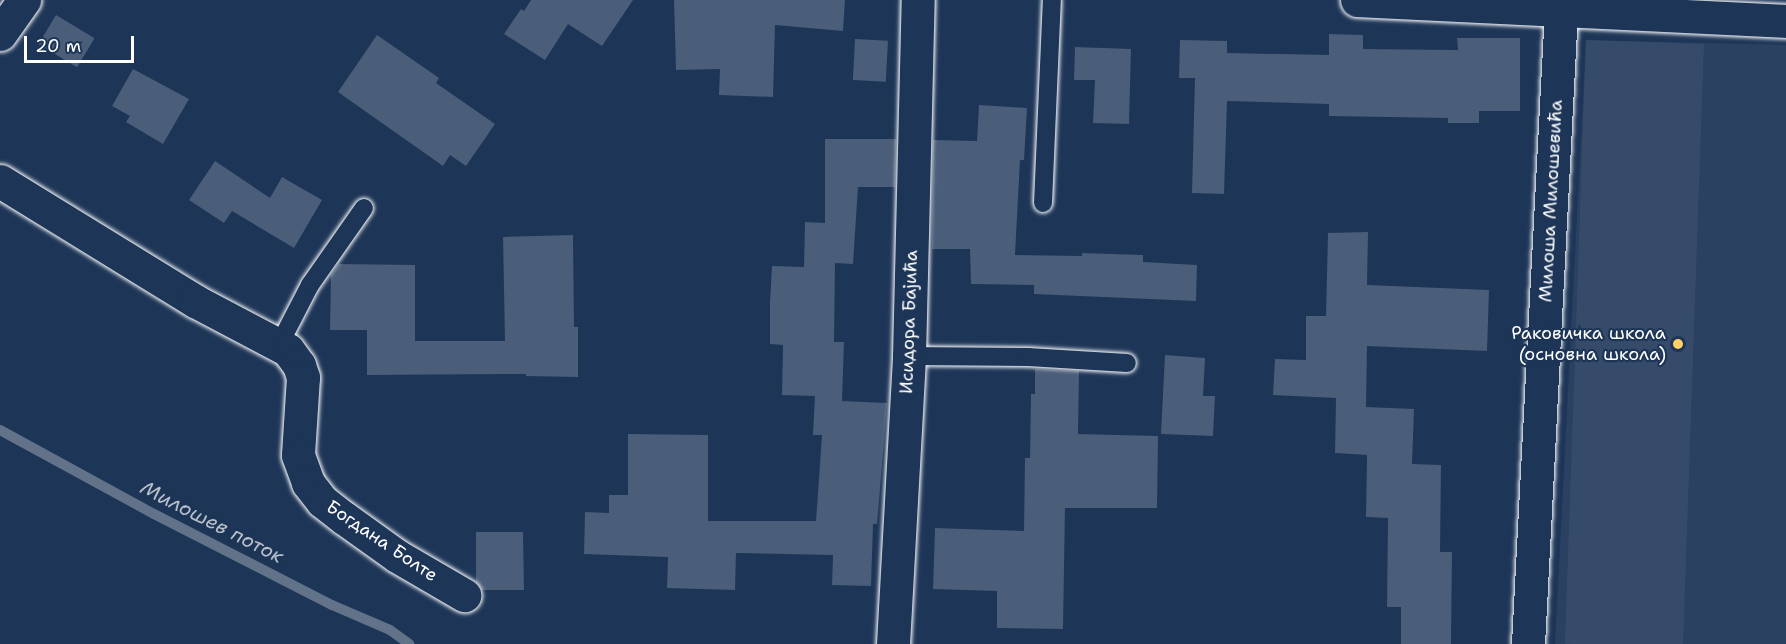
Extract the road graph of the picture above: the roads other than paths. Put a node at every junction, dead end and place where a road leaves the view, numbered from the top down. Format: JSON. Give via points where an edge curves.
{"nodes":[{"id":1,"x":24,"y":0,"type":"edge"},
{"id":2,"x":918,"y":0,"type":"edge"},
{"id":3,"x":1052,"y":0,"type":"edge"},
{"id":4,"x":1357,"y":0,"type":"edge"},
{"id":5,"x":1561,"y":10,"type":"junction"},
{"id":6,"x":1786,"y":21,"type":"edge"},
{"id":7,"x":0,"y":34,"type":"edge"},
{"id":8,"x":0,"y":181,"type":"edge"},
{"id":9,"x":1044,"y":203,"type":"dead end"},
{"id":10,"x":364,"y":208,"type":"dead end"},
{"id":11,"x":279,"y":345,"type":"junction"},
{"id":12,"x":909,"y":356,"type":"junction"},
{"id":13,"x":1127,"y":363,"type":"dead end"},
{"id":14,"x":464,"y":595,"type":"dead end"},
{"id":15,"x":893,"y":644,"type":"edge"},
{"id":16,"x":1528,"y":644,"type":"edge"}],
"edges":[{"from":1,"to":7,"type":"street"},
{"from":2,"to":12,"type":"street","name":"Исидора Бајића"},
{"from":3,"to":9,"type":"lane"},
{"from":4,"to":5,"type":"street"},
{"from":5,"to":6,"type":"street"},
{"from":5,"to":16,"type":"street","name":"Милоша Милошевића"},
{"from":8,"to":11,"type":"street","name":"Богдана Болте","via":[[195,301]]},
{"from":10,"to":11,"type":"lane","via":[[310,285]]},
{"from":11,"to":14,"type":"street","name":"Богдана Болте","via":[[292,356],[303,377],[298,455],[308,483],[322,501],[371,537]]},
{"from":12,"to":13,"type":"lane"},
{"from":12,"to":15,"type":"street","name":"Исидора Бајића"}]}
